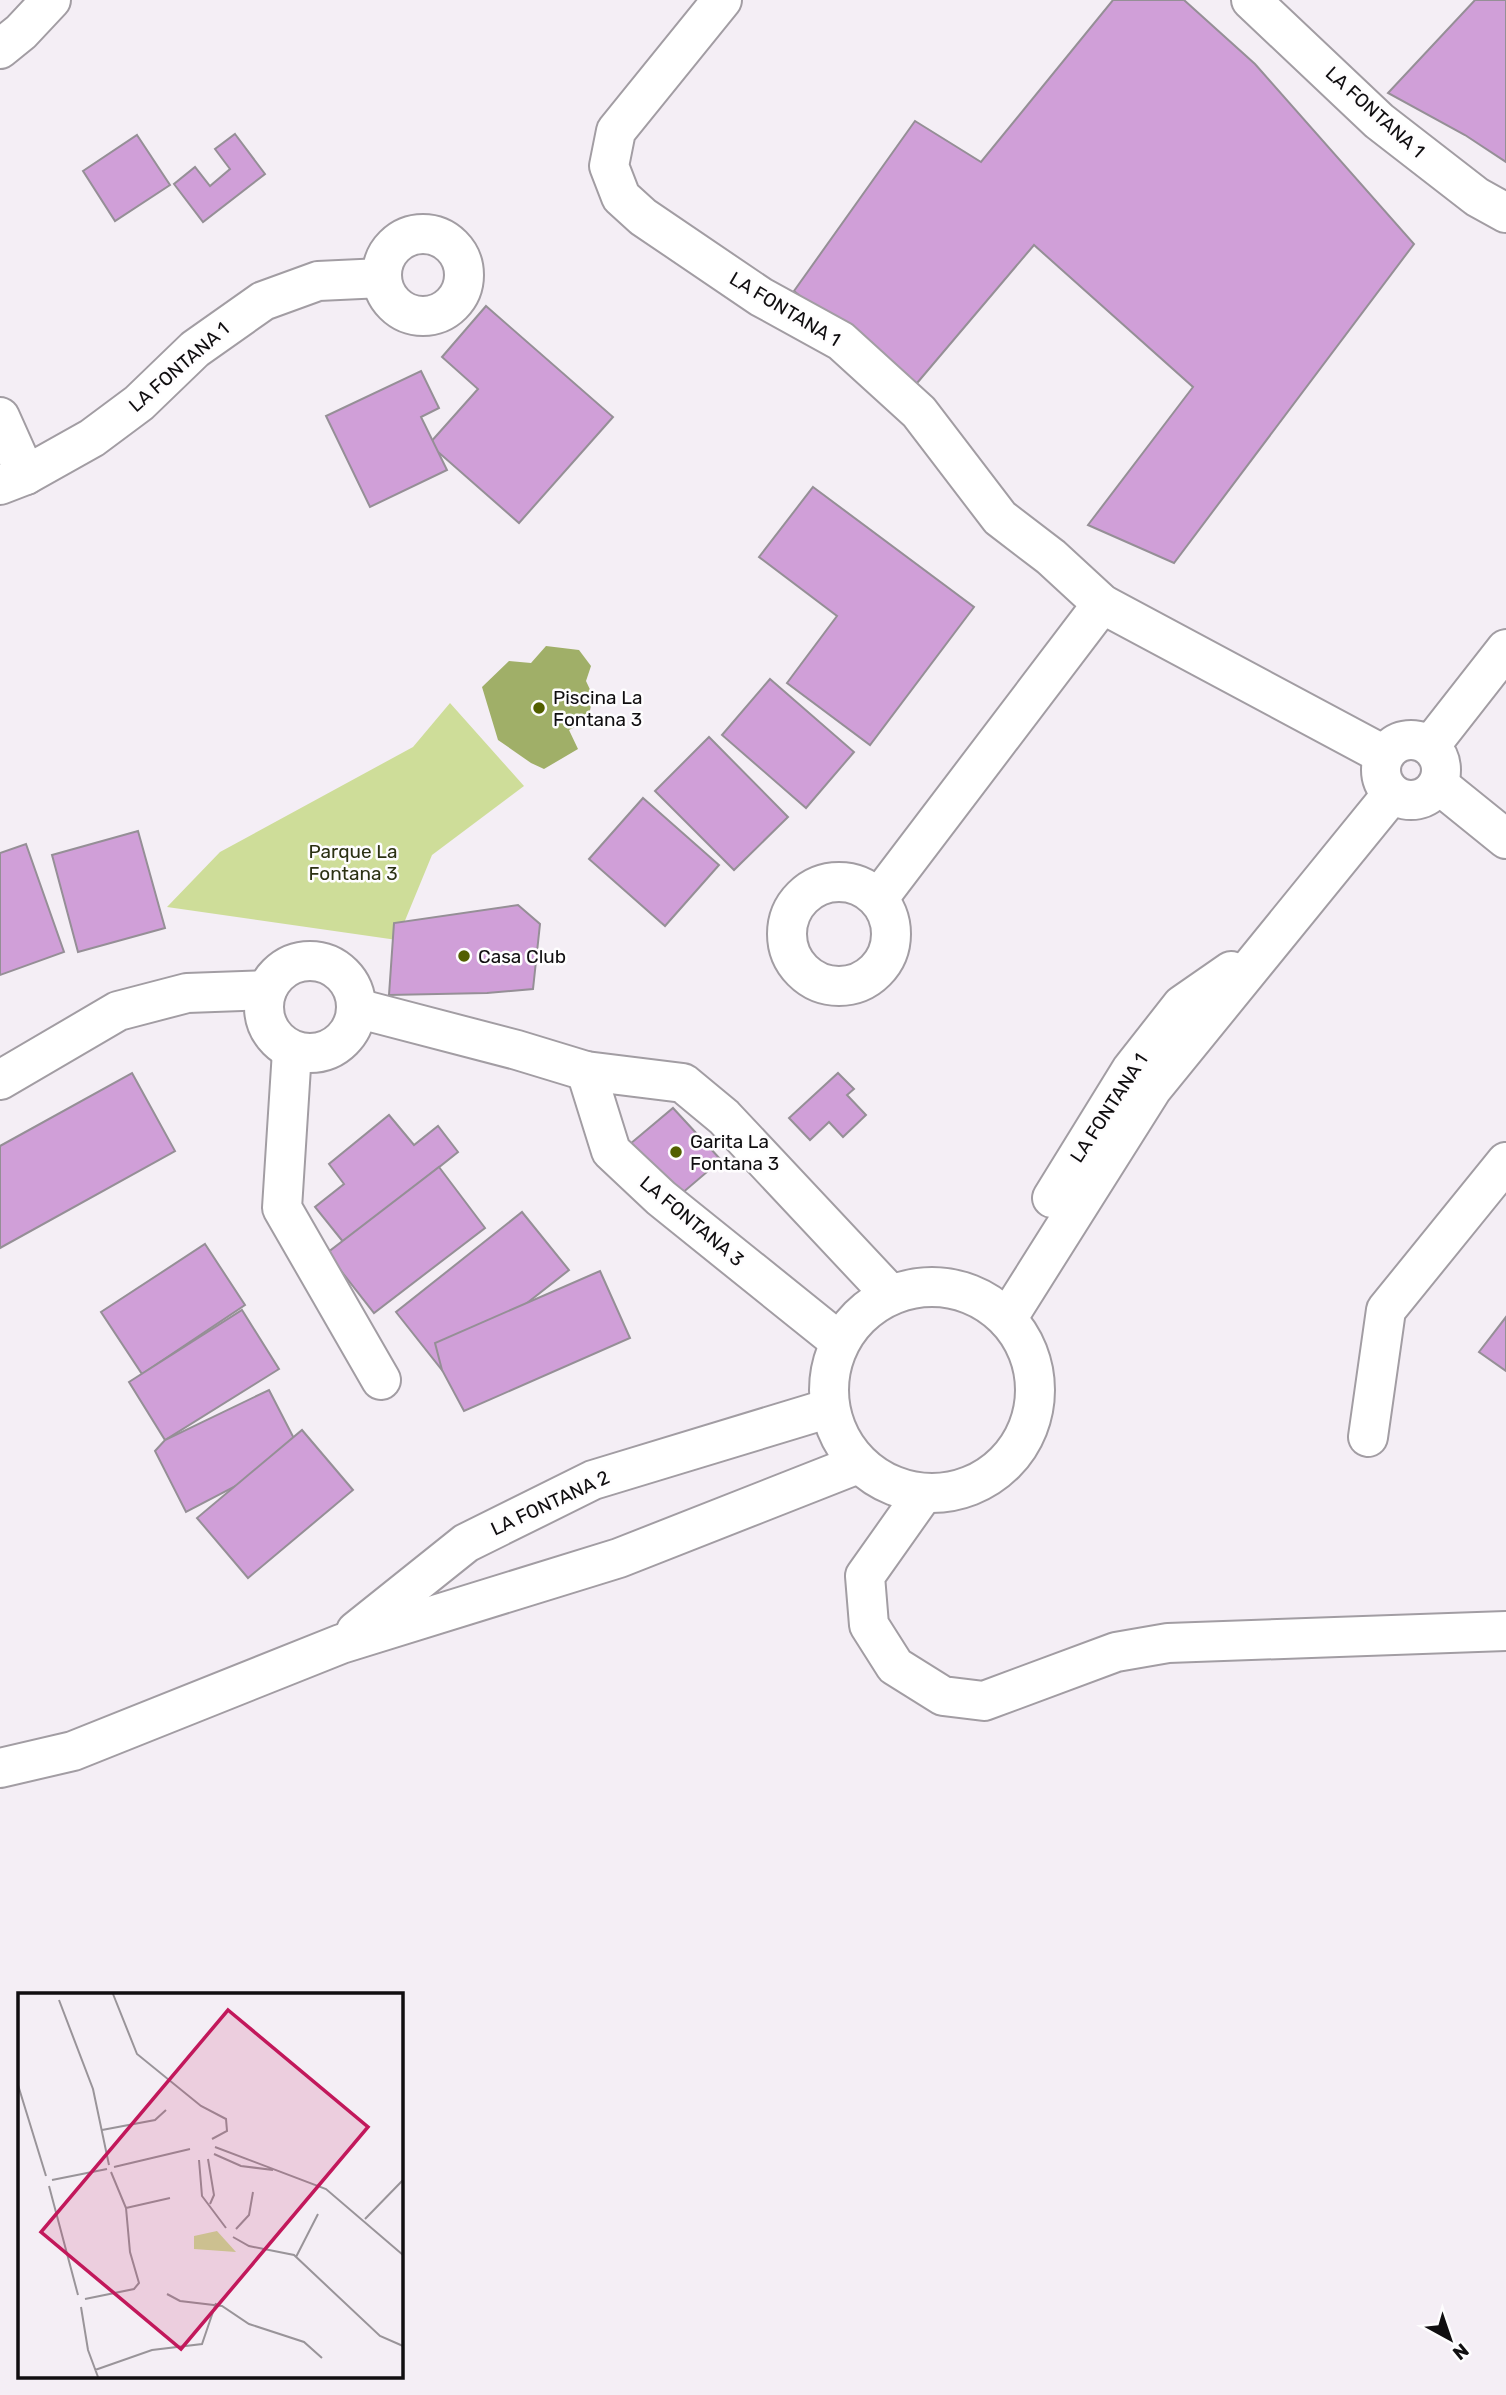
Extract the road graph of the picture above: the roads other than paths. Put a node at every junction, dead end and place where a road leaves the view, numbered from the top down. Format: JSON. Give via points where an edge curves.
{"nodes":[{"id":1,"x":51,"y":0,"type":"edge"},
{"id":2,"x":722,"y":0,"type":"edge"},
{"id":3,"x":1251,"y":0,"type":"edge"},
{"id":4,"x":0,"y":49,"type":"edge"},
{"id":5,"x":1506,"y":213,"type":"edge"},
{"id":6,"x":382,"y":278,"type":"dead end"},
{"id":7,"x":0,"y":417,"type":"edge"},
{"id":8,"x":13,"y":480,"type":"edge"},
{"id":9,"x":1102,"y":604,"type":"junction"},
{"id":10,"x":1506,"y":649,"type":"edge"},
{"id":11,"x":1430,"y":746,"type":"junction"},
{"id":12,"x":1384,"y":755,"type":"junction"},
{"id":13,"x":1438,"y":784,"type":"junction"},
{"id":14,"x":1392,"y":794,"type":"junction"},
{"id":15,"x":1506,"y":839,"type":"edge"},
{"id":16,"x":878,"y":899,"type":"dead end"},
{"id":17,"x":267,"y":989,"type":"junction"},
{"id":18,"x":356,"y":1008,"type":"junction"},
{"id":19,"x":292,"y":1051,"type":"junction"},
{"id":20,"x":586,"y":1071,"type":"junction"},
{"id":21,"x":0,"y":1080,"type":"edge"},
{"id":22,"x":1506,"y":1162,"type":"edge"},
{"id":23,"x":891,"y":1296,"type":"junction"},
{"id":24,"x":997,"y":1311,"type":"junction"},
{"id":25,"x":841,"y":1342,"type":"junction"},
{"id":26,"x":382,"y":1380,"type":"dead end"},
{"id":27,"x":830,"y":1408,"type":"junction"},
{"id":28,"x":1368,"y":1437,"type":"dead end"},
{"id":29,"x":858,"y":1464,"type":"junction"},
{"id":30,"x":923,"y":1493,"type":"junction"},
{"id":31,"x":1506,"y":1631,"type":"edge"},
{"id":32,"x":341,"y":1644,"type":"junction"},
{"id":33,"x":0,"y":1768,"type":"edge"}],
"edges":[{"from":1,"to":4,"type":"street"},
{"from":2,"to":9,"type":"street","name":"LA FONTANA 1","via":[[616,131],[609,166],[621,197],[643,218],[761,297],[841,341],[919,412],[1000,518]]},
{"from":3,"to":5,"type":"street","name":"LA FONTANA 1","via":[[1379,121],[1477,197]]},
{"from":6,"to":8,"type":"street","name":"LA FONTANA 1","via":[[318,281],[263,301],[195,349],[139,403],[92,438]]},
{"from":7,"to":8,"type":"street","name":"LA FONTANA 1"},
{"from":9,"to":12,"type":"street","name":"LA FONTANA 1"},
{"from":9,"to":16,"type":"street"},
{"from":10,"to":11,"type":"street"},
{"from":11,"to":12,"type":"street","via":[[1405,740]]},
{"from":11,"to":13,"type":"street","via":[[1441,764]]},
{"from":12,"to":14,"type":"street","via":[[1380,772]]},
{"from":13,"to":14,"type":"street","via":[[1417,800]]},
{"from":13,"to":15,"type":"street"},
{"from":14,"to":24,"type":"street","name":"LA FONTANA 1","via":[[1152,1089]]},
{"from":17,"to":18,"type":"street","via":[[286,968],[298,962],[320,962],[349,981]]},
{"from":17,"to":19,"type":"street","via":[[265,1019],[270,1032]]},
{"from":17,"to":21,"type":"street","via":[[187,993],[118,1011]]},
{"from":18,"to":19,"type":"street","via":[[353,1026],[343,1041],[310,1054]]},
{"from":18,"to":20,"type":"street"},
{"from":19,"to":26,"type":"street","via":[[282,1208]]},
{"from":20,"to":23,"type":"street","via":[[683,1083],[724,1117]]},
{"from":20,"to":25,"type":"street","name":"LA FONTANA 3","via":[[611,1151],[661,1198]]},
{"from":22,"to":28,"type":"street","via":[[1386,1310]]},
{"from":23,"to":24,"type":"street","via":[[930,1287],[950,1289]]},
{"from":23,"to":25,"type":"street","via":[[862,1314]]},
{"from":24,"to":30,"type":"street","via":[[1025,1345],[1034,1375],[1034,1406],[1024,1435],[1007,1461],[983,1480],[954,1491]]},
{"from":25,"to":27,"type":"street","via":[[828,1385]]},
{"from":27,"to":29,"type":"street","via":[[841,1441]]},
{"from":27,"to":32,"type":"street","name":"LA FONTANA 2","via":[[593,1480],[466,1543]]},
{"from":29,"to":30,"type":"street","via":[[874,1477]]},
{"from":29,"to":32,"type":"street","name":"LA FONTANA 2","via":[[619,1558]]},
{"from":30,"to":31,"type":"street","via":[[865,1576],[869,1625],[895,1666],[943,1696],[984,1701],[1116,1652],[1168,1643]]},
{"from":32,"to":33,"type":"street","name":"LA FONTANA 2","via":[[73,1751]]}]}
